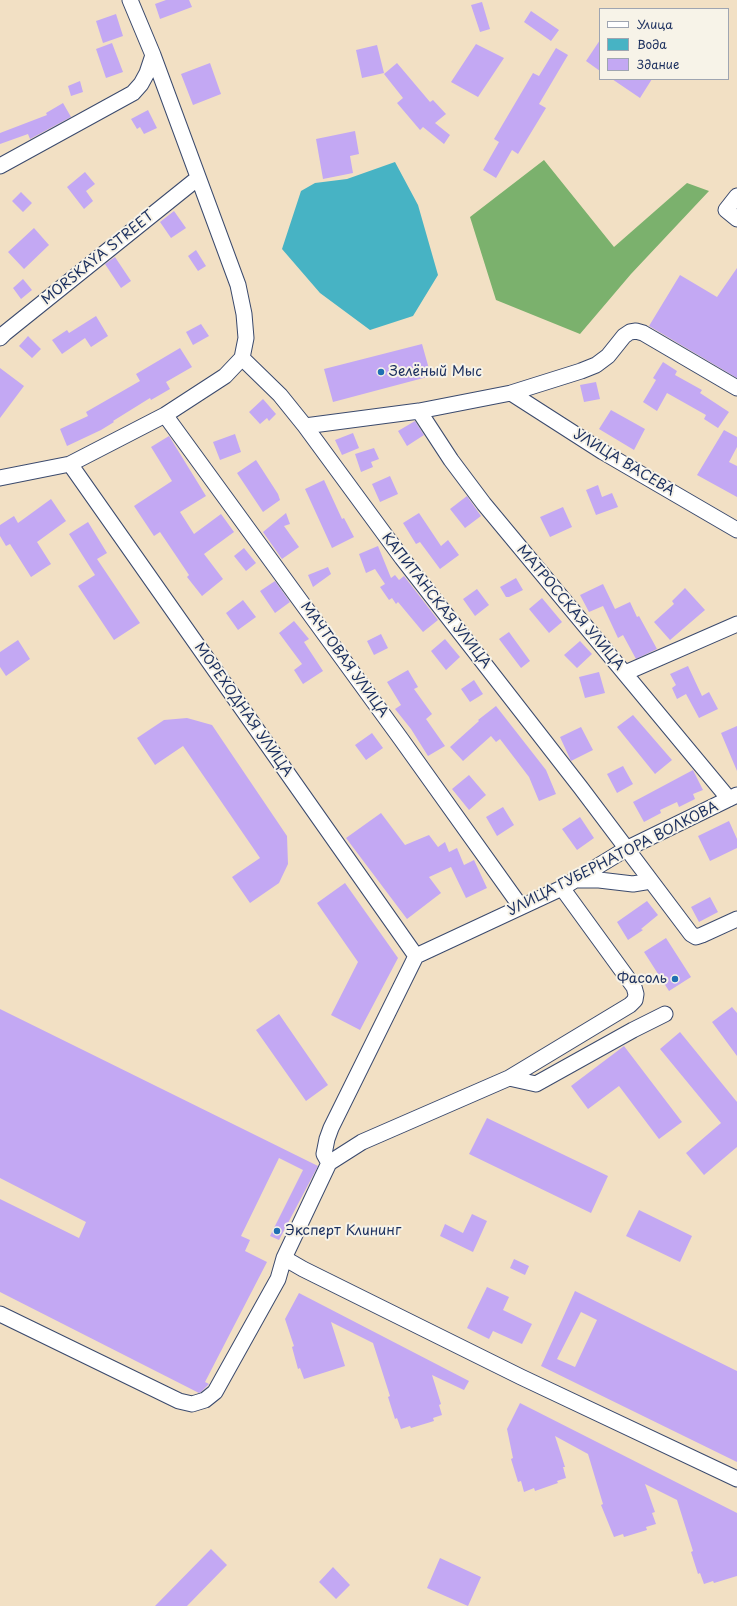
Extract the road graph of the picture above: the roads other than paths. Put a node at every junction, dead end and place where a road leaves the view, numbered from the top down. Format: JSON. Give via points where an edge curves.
{"nodes":[{"id":1,"x":130,"y":0,"type":"edge"},
{"id":2,"x":153,"y":55,"type":"junction"},
{"id":3,"x":0,"y":166,"type":"edge"},
{"id":4,"x":198,"y":178,"type":"junction"},
{"id":5,"x":737,"y":196,"type":"edge"},
{"id":6,"x":731,"y":215,"type":"edge"},
{"id":7,"x":0,"y":338,"type":"edge"},
{"id":8,"x":242,"y":358,"type":"junction"},
{"id":9,"x":737,"y":388,"type":"edge"},
{"id":10,"x":512,"y":393,"type":"junction"},
{"id":11,"x":419,"y":412,"type":"junction"},
{"id":12,"x":165,"y":415,"type":"junction"},
{"id":13,"x":305,"y":426,"type":"junction"},
{"id":14,"x":70,"y":464,"type":"junction"},
{"id":15,"x":0,"y":478,"type":"edge"},
{"id":16,"x":737,"y":530,"type":"edge"},
{"id":17,"x":737,"y":624,"type":"edge"},
{"id":18,"x":625,"y":673,"type":"junction"},
{"id":19,"x":733,"y":797,"type":"edge"},
{"id":20,"x":626,"y":849,"type":"junction"},
{"id":21,"x":651,"y":881,"type":"junction"},
{"id":22,"x":569,"y":884,"type":"junction"},
{"id":23,"x":521,"y":907,"type":"junction"},
{"id":24,"x":737,"y":919,"type":"edge"},
{"id":25,"x":416,"y":956,"type":"junction"},
{"id":26,"x":666,"y":1014,"type":"dead end"},
{"id":27,"x":509,"y":1078,"type":"junction"},
{"id":28,"x":328,"y":1164,"type":"junction"},
{"id":29,"x":284,"y":1258,"type":"junction"},
{"id":30,"x":0,"y":1314,"type":"edge"},
{"id":31,"x":737,"y":1479,"type":"edge"}],
"edges":[{"from":1,"to":2,"type":"street"},
{"from":2,"to":3,"type":"street","via":[[147,73],[133,93]]},
{"from":2,"to":4,"type":"street"},
{"from":4,"to":7,"type":"street","name":"MORSKAYA STREET"},
{"from":4,"to":8,"type":"street","via":[[238,285],[246,338]]},
{"from":5,"to":6,"type":"street"},
{"from":8,"to":12,"type":"street","via":[[225,376]]},
{"from":8,"to":13,"type":"street","name":"КАПИТАНСКАЯ УЛИЦА","via":[[280,395]]},
{"from":9,"to":10,"type":"street","via":[[636,330],[624,336],[608,356],[596,365]]},
{"from":10,"to":11,"type":"street"},
{"from":10,"to":16,"type":"street","name":"УЛИЦА ВАСЕВА","via":[[603,452]]},
{"from":11,"to":13,"type":"street"},
{"from":11,"to":18,"type":"street","name":"МАТРОССКАЯ УЛИЦА","via":[[479,498]]},
{"from":12,"to":14,"type":"street"},
{"from":12,"to":23,"type":"street","name":"МАЧТОВАЯ УЛИЦА"},
{"from":13,"to":20,"type":"street","name":"КАПИТАНСКАЯ УЛИЦА","via":[[402,558]]},
{"from":14,"to":15,"type":"street"},
{"from":14,"to":25,"type":"street","name":"МОРЕХОДНАЯ УЛИЦА"},
{"from":17,"to":18,"type":"street"},
{"from":18,"to":19,"type":"street","name":"МАТРОССКАЯ УЛИЦА"},
{"from":19,"to":20,"type":"street","name":"УЛИЦА ГУБЕРНАТОРА ВОЛКОВА"},
{"from":20,"to":21,"type":"street","name":"КАПИТАНСКАЯ УЛИЦА"},
{"from":20,"to":22,"type":"street","name":"УЛИЦА ГУБЕРНАТОРА ВОЛКОВА"},
{"from":21,"to":22,"type":"street","via":[[633,884],[599,880]]},
{"from":21,"to":24,"type":"street","name":"КАПИТАНСКАЯ УЛИЦА","via":[[691,934],[696,937]]},
{"from":22,"to":23,"type":"street","name":"УЛИЦА ГУБЕРНАТОРА ВОЛКОВА"},
{"from":22,"to":27,"type":"street","via":[[634,987],[635,1000]]},
{"from":23,"to":25,"type":"street","name":"УЛИЦА ГУБЕРНАТОРА ВОЛКОВА"},
{"from":25,"to":28,"type":"street","via":[[331,1128],[324,1154]]},
{"from":26,"to":27,"type":"street","via":[[536,1084]]},
{"from":27,"to":28,"type":"street","via":[[362,1142]]},
{"from":28,"to":29,"type":"street"},
{"from":29,"to":30,"type":"street","via":[[278,1279],[215,1392],[205,1400],[192,1404],[179,1401]]},
{"from":29,"to":31,"type":"street","via":[[521,1377]]}]}
